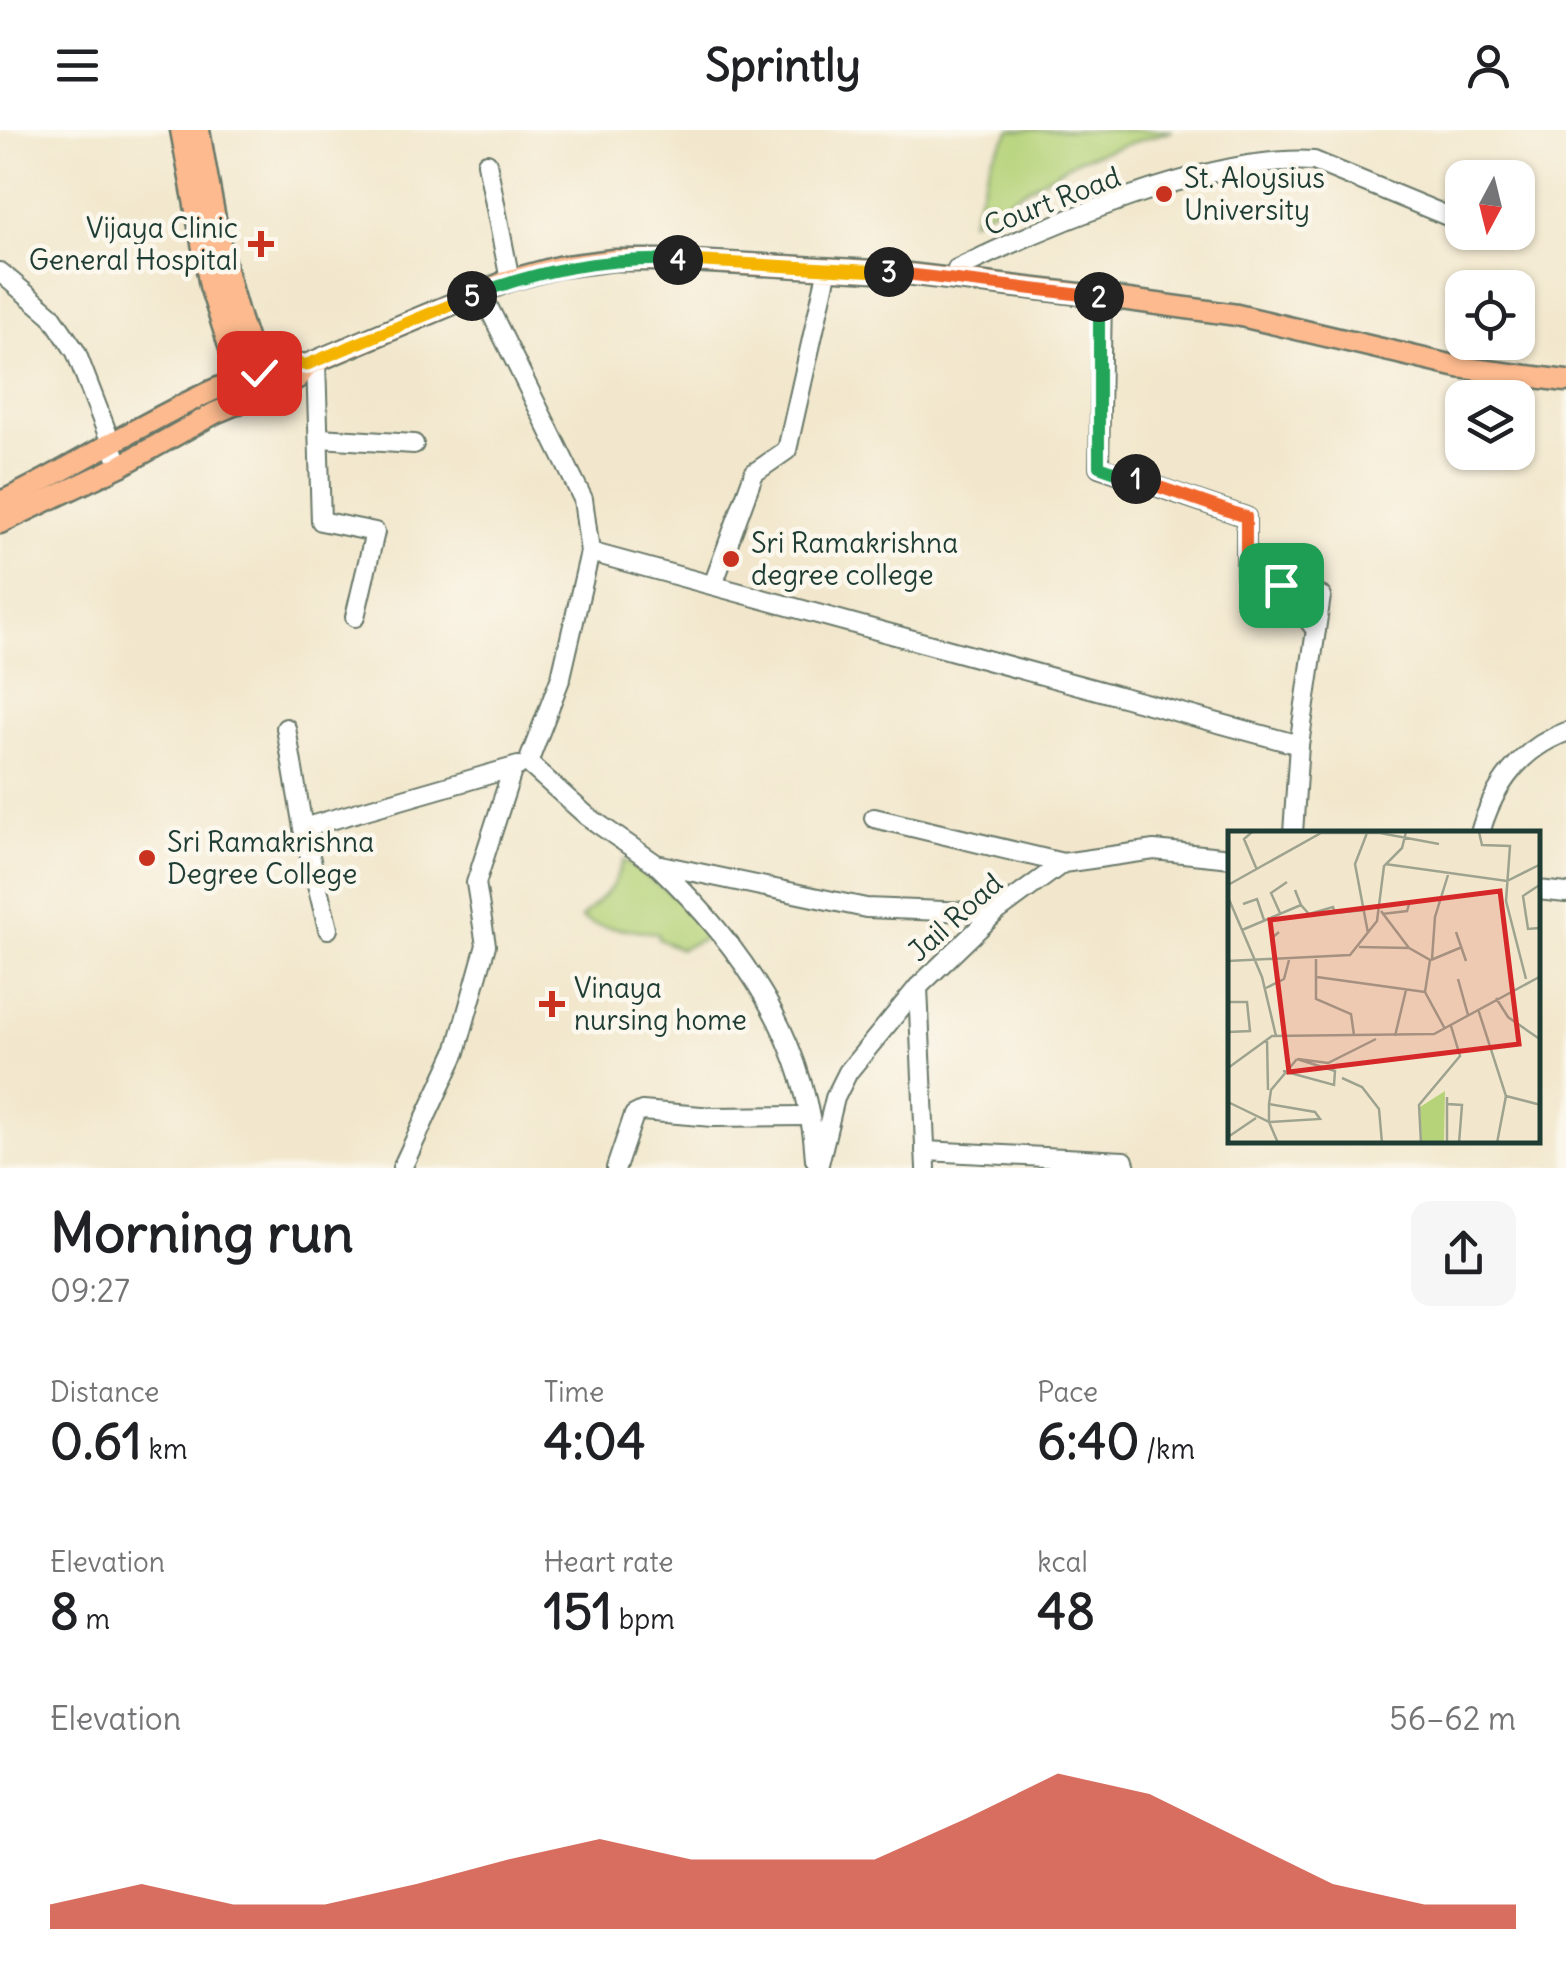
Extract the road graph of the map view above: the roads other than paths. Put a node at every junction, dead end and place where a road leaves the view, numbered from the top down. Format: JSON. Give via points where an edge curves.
{"nodes":[{"id":1,"x":182,"y":130,"type":"edge"},
{"id":2,"x":200,"y":130,"type":"edge"},
{"id":3,"x":487,"y":163,"type":"dead end"},
{"id":4,"x":1445,"y":215,"type":"edge"},
{"id":5,"x":828,"y":268,"type":"junction"},
{"id":6,"x":0,"y":272,"type":"edge"},
{"id":7,"x":944,"y":272,"type":"junction"},
{"id":8,"x":510,"y":280,"type":"junction"},
{"id":9,"x":481,"y":292,"type":"junction"},
{"id":10,"x":1102,"y":297,"type":"junction"},
{"id":11,"x":307,"y":368,"type":"junction"},
{"id":12,"x":1562,"y":383,"type":"edge"},
{"id":13,"x":253,"y":385,"type":"junction"},
{"id":14,"x":320,"y":438,"type":"junction"},
{"id":15,"x":111,"y":442,"type":"junction"},
{"id":16,"x":414,"y":444,"type":"dead end"},
{"id":17,"x":120,"y":466,"type":"junction"},
{"id":18,"x":0,"y":502,"type":"edge"},
{"id":19,"x":0,"y":523,"type":"edge"},
{"id":20,"x":590,"y":552,"type":"junction"},
{"id":21,"x":713,"y":585,"type":"junction"},
{"id":22,"x":355,"y":617,"type":"dead end"},
{"id":23,"x":286,"y":728,"type":"dead end"},
{"id":24,"x":1566,"y":732,"type":"edge"},
{"id":25,"x":1299,"y":745,"type":"junction"},
{"id":26,"x":520,"y":765,"type":"junction"},
{"id":27,"x":874,"y":818,"type":"dead end"},
{"id":28,"x":303,"y":828,"type":"junction"},
{"id":29,"x":1293,"y":831,"type":"edge"},
{"id":30,"x":1481,"y":831,"type":"edge"},
{"id":31,"x":1228,"y":858,"type":"edge"},
{"id":32,"x":1064,"y":863,"type":"junction"},
{"id":33,"x":656,"y":864,"type":"junction"},
{"id":34,"x":1541,"y":890,"type":"edge"},
{"id":35,"x":1566,"y":893,"type":"edge"},
{"id":36,"x":930,"y":910,"type":"junction"},
{"id":37,"x":995,"y":913,"type":"junction"},
{"id":38,"x":328,"y":930,"type":"dead end"},
{"id":39,"x":950,"y":956,"type":"junction"},
{"id":40,"x":918,"y":988,"type":"junction"},
{"id":41,"x":810,"y":1116,"type":"junction"},
{"id":42,"x":926,"y":1160,"type":"edge"},
{"id":43,"x":402,"y":1168,"type":"edge"},
{"id":44,"x":616,"y":1168,"type":"edge"},
{"id":45,"x":817,"y":1168,"type":"edge"},
{"id":46,"x":1126,"y":1168,"type":"edge"}],
"edges":[{"from":1,"to":13,"type":"main road","via":[[218,316]]},
{"from":2,"to":13,"type":"main road"},
{"from":3,"to":8,"type":"street"},
{"from":4,"to":7,"type":"street","name":"Court Road","via":[[1314,161],[1298,161],[1210,174],[1041,228]]},
{"from":5,"to":7,"type":"main road"},
{"from":5,"to":8,"type":"main road","via":[[612,260]]},
{"from":5,"to":21,"type":"street","via":[[787,450],[754,473]]},
{"from":6,"to":15,"type":"street","via":[[51,315],[76,352]]},
{"from":7,"to":10,"type":"main road"},
{"from":8,"to":9,"type":"main road"},
{"from":9,"to":11,"type":"main road"},
{"from":9,"to":20,"type":"street","via":[[583,499]]},
{"from":10,"to":12,"type":"main road","via":[[1237,316],[1458,367]]},
{"from":10,"to":25,"type":"street","via":[[1099,466],[1246,517],[1246,576],[1322,596]]},
{"from":11,"to":13,"type":"main road","via":[[290,362]]},
{"from":11,"to":14,"type":"street"},
{"from":13,"to":15,"type":"main road"},
{"from":13,"to":17,"type":"main road"},
{"from":14,"to":16,"type":"street"},
{"from":14,"to":22,"type":"street","via":[[321,522],[375,532]]},
{"from":15,"to":17,"type":"street"},
{"from":15,"to":18,"type":"main road"},
{"from":17,"to":19,"type":"main road"},
{"from":20,"to":21,"type":"street"},
{"from":20,"to":26,"type":"street","via":[[561,677]]},
{"from":21,"to":25,"type":"street"},
{"from":23,"to":28,"type":"street"},
{"from":24,"to":30,"type":"street","via":[[1505,775]]},
{"from":25,"to":29,"type":"street"},
{"from":26,"to":28,"type":"street"},
{"from":26,"to":33,"type":"street"},
{"from":26,"to":43,"type":"street","via":[[476,883],[486,944],[456,1052]]},
{"from":27,"to":32,"type":"street"},
{"from":28,"to":38,"type":"street"},
{"from":31,"to":32,"type":"street","name":"Jail Road","via":[[1154,850]]},
{"from":32,"to":37,"type":"street","name":"Jail Road"},
{"from":33,"to":36,"type":"street","via":[[866,908]]},
{"from":33,"to":41,"type":"street","via":[[720,931],[776,1010]]},
{"from":34,"to":35,"type":"street"},
{"from":36,"to":37,"type":"street"},
{"from":36,"to":39,"type":"street","via":[[953,923]]},
{"from":37,"to":39,"type":"street","name":"Jail Road"},
{"from":39,"to":40,"type":"street","name":"Jail Road"},
{"from":40,"to":42,"type":"street"},
{"from":40,"to":45,"type":"street","name":"Jail Road","via":[[848,1072]]},
{"from":41,"to":44,"type":"street","via":[[642,1111],[634,1115]]},
{"from":41,"to":45,"type":"street"},
{"from":42,"to":46,"type":"street","via":[[1124,1161]]}]}
